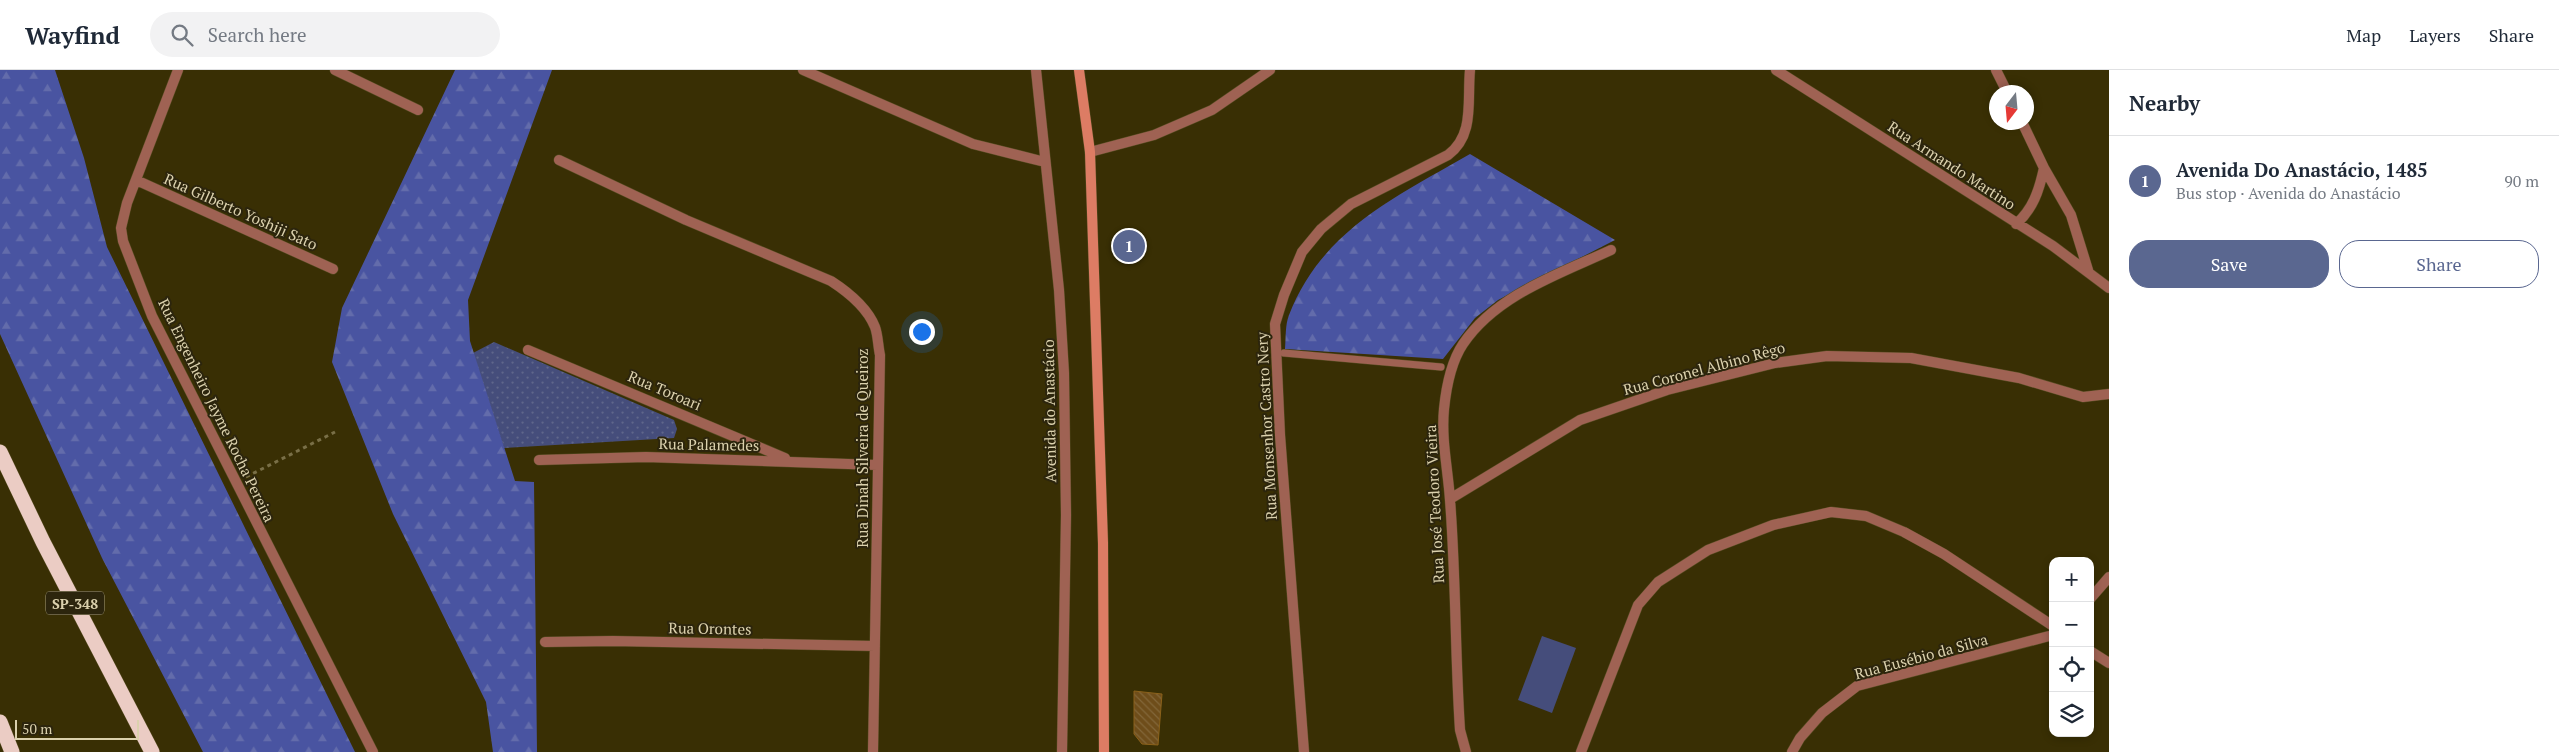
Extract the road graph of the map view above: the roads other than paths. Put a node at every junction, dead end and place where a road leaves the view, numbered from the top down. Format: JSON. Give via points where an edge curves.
{"nodes":[{"id":1,"x":178,"y":70,"type":"edge"},
{"id":2,"x":335,"y":70,"type":"edge"},
{"id":3,"x":803,"y":70,"type":"edge"},
{"id":4,"x":1036,"y":70,"type":"edge"},
{"id":5,"x":1079,"y":70,"type":"edge"},
{"id":6,"x":1270,"y":70,"type":"edge"},
{"id":7,"x":1470,"y":70,"type":"edge"},
{"id":8,"x":1776,"y":70,"type":"edge"},
{"id":9,"x":1996,"y":70,"type":"edge"},
{"id":10,"x":2004,"y":85,"type":"edge"},
{"id":11,"x":418,"y":110,"type":"dead end"},
{"id":12,"x":2026,"y":130,"type":"edge"},
{"id":13,"x":1090,"y":152,"type":"junction"},
{"id":14,"x":559,"y":160,"type":"dead end"},
{"id":15,"x":1045,"y":162,"type":"junction"},
{"id":16,"x":2044,"y":168,"type":"junction"},
{"id":17,"x":136,"y":180,"type":"junction"},
{"id":18,"x":2016,"y":224,"type":"junction"},
{"id":19,"x":1611,"y":250,"type":"dead end"},
{"id":20,"x":333,"y":269,"type":"dead end"},
{"id":21,"x":2088,"y":270,"type":"junction"},
{"id":22,"x":2109,"y":288,"type":"edge"},
{"id":23,"x":528,"y":350,"type":"dead end"},
{"id":24,"x":1284,"y":353,"type":"dead end"},
{"id":25,"x":1441,"y":367,"type":"dead end"},
{"id":26,"x":2108,"y":392,"type":"edge"},
{"id":27,"x":0,"y":452,"type":"edge"},
{"id":28,"x":539,"y":460,"type":"dead end"},
{"id":29,"x":790,"y":460,"type":"junction"},
{"id":30,"x":877,"y":465,"type":"junction"},
{"id":31,"x":1450,"y":500,"type":"junction"},
{"id":32,"x":2109,"y":576,"type":"edge"},
{"id":33,"x":2094,"y":594,"type":"edge"},
{"id":34,"x":2049,"y":623,"type":"edge"},
{"id":35,"x":2049,"y":636,"type":"edge"},
{"id":36,"x":545,"y":642,"type":"dead end"},
{"id":37,"x":875,"y":646,"type":"junction"},
{"id":38,"x":2094,"y":654,"type":"edge"},
{"id":39,"x":2109,"y":663,"type":"edge"},
{"id":40,"x":0,"y":722,"type":"edge"},
{"id":41,"x":12,"y":752,"type":"edge"},
{"id":42,"x":152,"y":752,"type":"edge"},
{"id":43,"x":373,"y":752,"type":"edge"},
{"id":44,"x":873,"y":752,"type":"edge"},
{"id":45,"x":1062,"y":752,"type":"edge"},
{"id":46,"x":1104,"y":752,"type":"edge"},
{"id":47,"x":1304,"y":752,"type":"edge"},
{"id":48,"x":1466,"y":752,"type":"edge"},
{"id":49,"x":1581,"y":752,"type":"edge"},
{"id":50,"x":1792,"y":752,"type":"edge"}],
"edges":[{"from":1,"to":17,"type":"street","name":"Rua Engenheiro Jayme Rocha Pereira"},
{"from":2,"to":11,"type":"street"},
{"from":3,"to":15,"type":"street","via":[[973,144]]},
{"from":4,"to":15,"type":"street","name":"Avenida do Anastácio"},
{"from":5,"to":13,"type":"main road"},
{"from":6,"to":13,"type":"street","via":[[1212,110],[1154,135]]},
{"from":7,"to":47,"type":"street","name":"Rua Monsenhor Castro Nery","via":[[1467,125],[1462,144],[1448,155],[1351,204],[1321,229],[1302,252],[1275,324],[1280,435]]},
{"from":8,"to":18,"type":"street","name":"Rua Armando Martino"},
{"from":9,"to":10,"type":"street"},
{"from":12,"to":16,"type":"street"},
{"from":13,"to":46,"type":"main road","via":[[1103,543]]},
{"from":14,"to":30,"type":"street","name":"Rua Dinah Silveira de Queiroz","via":[[846,290],[876,327],[880,355]]},
{"from":15,"to":45,"type":"street","name":"Avenida do Anastácio","via":[[1064,373],[1066,515]]},
{"from":16,"to":18,"type":"street","via":[[2034,202]]},
{"from":16,"to":21,"type":"street","via":[[2071,215]]},
{"from":17,"to":20,"type":"street","name":"Rua Gilberto Yoshiji Sato"},
{"from":17,"to":43,"type":"street","name":"Rua Engenheiro Jayme Rocha Pereira","via":[[122,218],[123,241],[152,316]]},
{"from":18,"to":21,"type":"street","name":"Rua Armando Martino"},
{"from":19,"to":31,"type":"street","name":"Rua José Teodoro Vieira","via":[[1513,298],[1493,312],[1462,345],[1452,369],[1444,410],[1443,442]]},
{"from":21,"to":22,"type":"street","name":"Rua Armando Martino"},
{"from":23,"to":29,"type":"street","name":"Rua Toroari"},
{"from":24,"to":25,"type":"lane"},
{"from":26,"to":31,"type":"street","name":"Rua Coronel Albino Rêgo","via":[[2084,397],[2019,378],[1911,358],[1827,356],[1775,363],[1667,390],[1580,420]]},
{"from":27,"to":42,"type":"highway","number":"SP-348"},
{"from":28,"to":29,"type":"street","name":"Rua Palamedes","via":[[646,457]]},
{"from":29,"to":30,"type":"street","name":"Rua Palamedes"},
{"from":30,"to":37,"type":"street","name":"Rua Dinah Silveira de Queiroz"},
{"from":31,"to":48,"type":"street","name":"Rua José Teodoro Vieira","via":[[1458,703]]},
{"from":32,"to":33,"type":"street"},
{"from":34,"to":49,"type":"street","via":[[1944,554],[1866,516],[1830,512],[1773,525],[1708,550],[1658,582],[1638,605]]},
{"from":35,"to":50,"type":"street","name":"Rua Eusébio da Silva","via":[[1857,686],[1822,713]]},
{"from":36,"to":37,"type":"street","name":"Rua Orontes"},
{"from":37,"to":44,"type":"street","name":"Rua Dinah Silveira de Queiroz"},
{"from":38,"to":39,"type":"street"},
{"from":40,"to":41,"type":"highway"}]}
